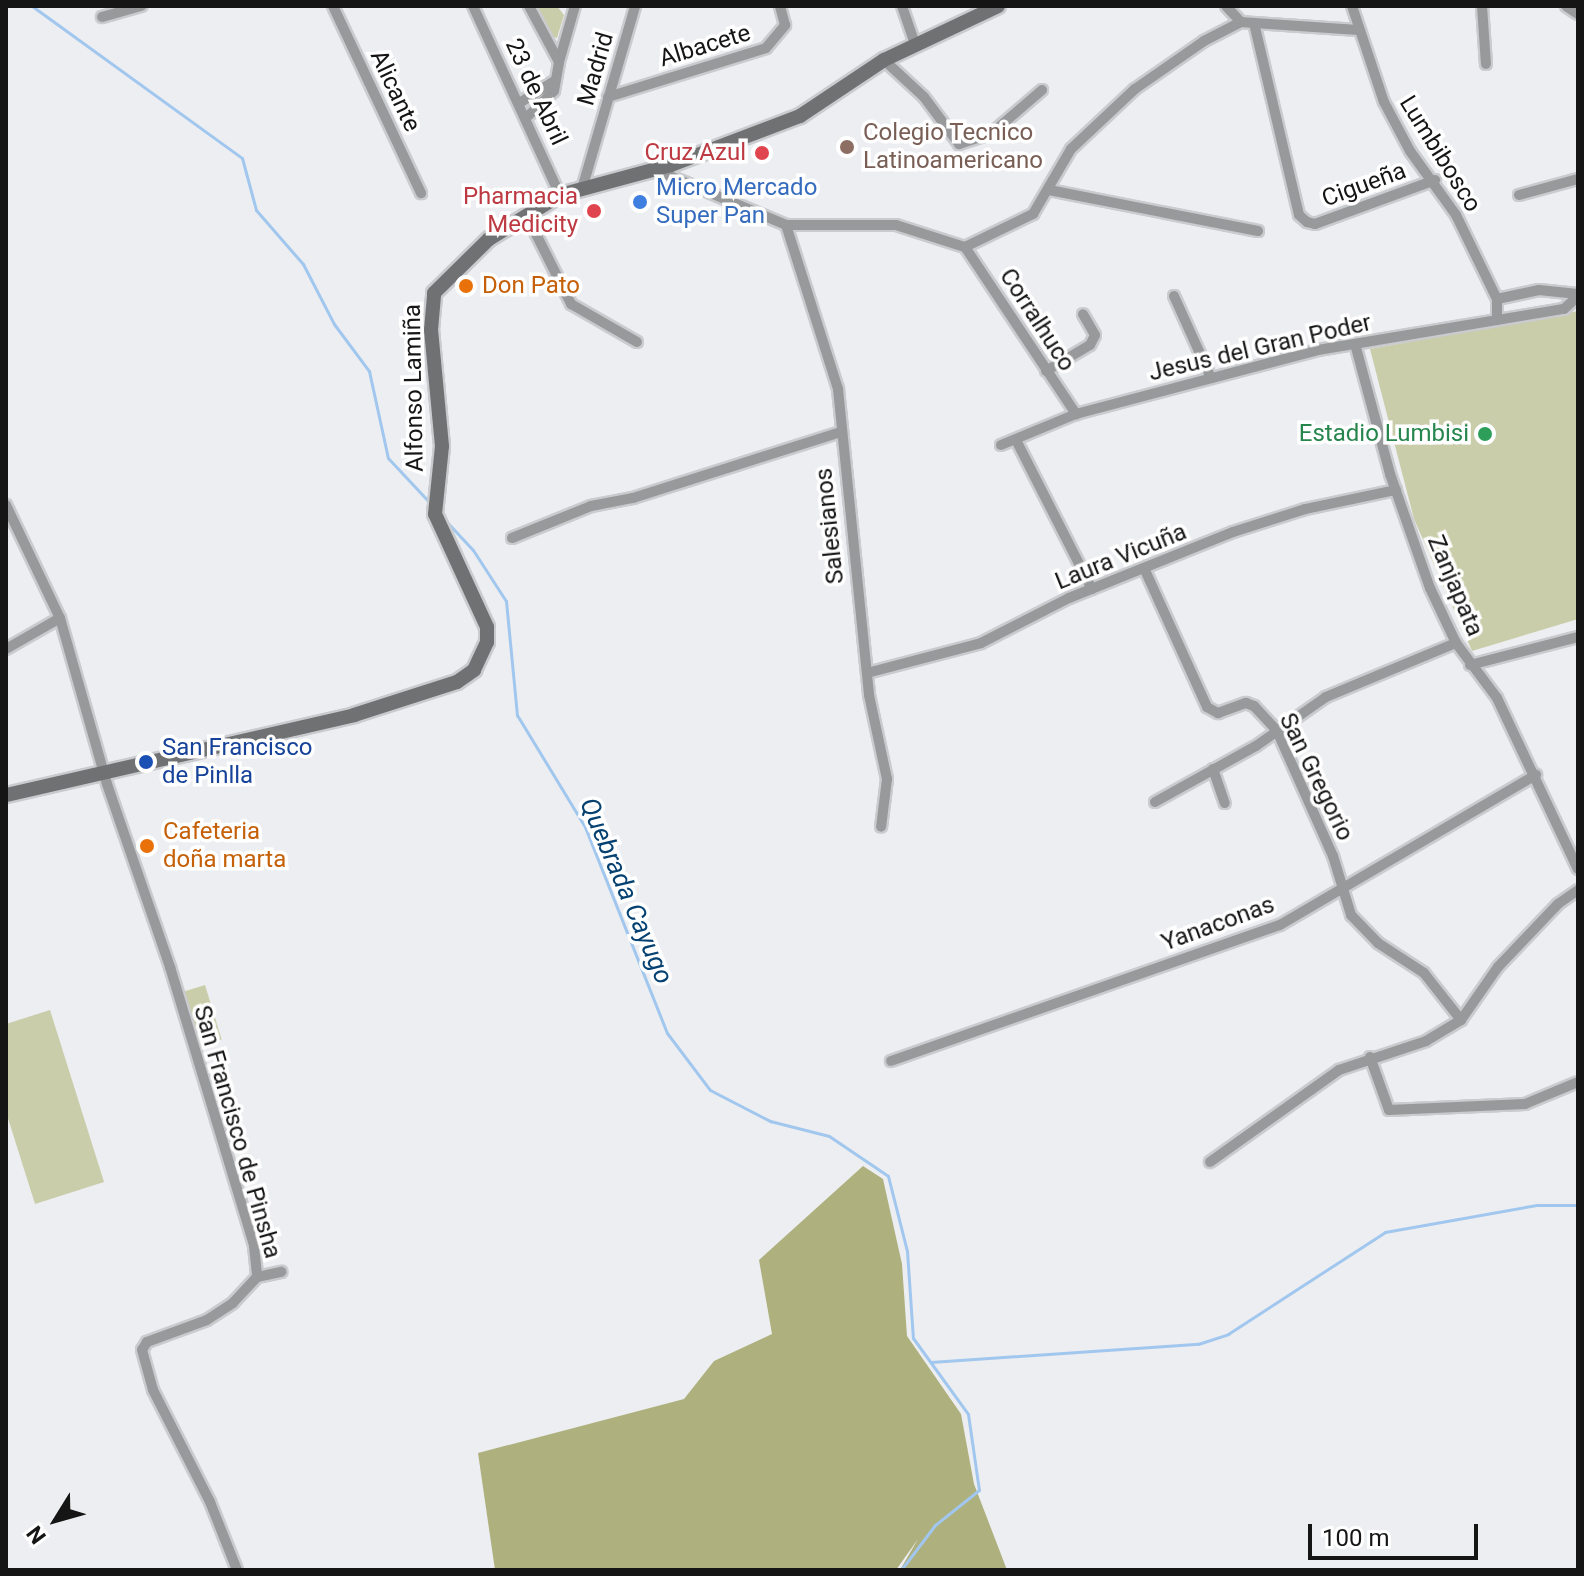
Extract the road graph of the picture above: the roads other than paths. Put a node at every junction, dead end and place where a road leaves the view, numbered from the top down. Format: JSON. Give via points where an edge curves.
{"nodes":[{"id":1,"x":141,"y":6,"type":"edge"},
{"id":2,"x":333,"y":6,"type":"edge"},
{"id":3,"x":473,"y":6,"type":"edge"},
{"id":4,"x":529,"y":6,"type":"edge"},
{"id":5,"x":575,"y":6,"type":"edge"},
{"id":6,"x":635,"y":6,"type":"edge"},
{"id":7,"x":780,"y":6,"type":"edge"},
{"id":8,"x":902,"y":6,"type":"edge"},
{"id":9,"x":998,"y":6,"type":"edge"},
{"id":10,"x":1226,"y":6,"type":"edge"},
{"id":11,"x":1352,"y":6,"type":"edge"},
{"id":12,"x":1482,"y":6,"type":"edge"},
{"id":13,"x":1566,"y":6,"type":"edge"},
{"id":14,"x":1578,"y":14,"type":"edge"},
{"id":15,"x":102,"y":17,"type":"dead end"},
{"id":16,"x":1241,"y":22,"type":"junction"},
{"id":17,"x":1254,"y":23,"type":"junction"},
{"id":18,"x":1357,"y":30,"type":"junction"},
{"id":19,"x":915,"y":44,"type":"junction"},
{"id":20,"x":884,"y":60,"type":"junction"},
{"id":21,"x":559,"y":62,"type":"junction"},
{"id":22,"x":1486,"y":64,"type":"dead end"},
{"id":23,"x":554,"y":81,"type":"junction"},
{"id":24,"x":1042,"y":90,"type":"dead end"},
{"id":25,"x":608,"y":97,"type":"junction"},
{"id":26,"x":521,"y":102,"type":"junction"},
{"id":27,"x":528,"y":116,"type":"junction"},
{"id":28,"x":656,"y":170,"type":"junction"},
{"id":29,"x":1578,"y":179,"type":"edge"},
{"id":30,"x":1435,"y":180,"type":"junction"},
{"id":31,"x":582,"y":189,"type":"junction"},
{"id":32,"x":1049,"y":190,"type":"junction"},
{"id":33,"x":421,"y":193,"type":"dead end"},
{"id":34,"x":560,"y":195,"type":"junction"},
{"id":35,"x":1519,"y":195,"type":"dead end"},
{"id":36,"x":526,"y":214,"type":"junction"},
{"id":37,"x":786,"y":225,"type":"junction"},
{"id":38,"x":1258,"y":231,"type":"dead end"},
{"id":39,"x":965,"y":247,"type":"junction"},
{"id":40,"x":1578,"y":295,"type":"edge"},
{"id":41,"x":1174,"y":296,"type":"dead end"},
{"id":42,"x":1497,"y":299,"type":"junction"},
{"id":43,"x":1083,"y":314,"type":"dead end"},
{"id":44,"x":1497,"y":320,"type":"junction"},
{"id":45,"x":637,"y":342,"type":"dead end"},
{"id":46,"x":1355,"y":344,"type":"junction"},
{"id":47,"x":1046,"y":371,"type":"junction"},
{"id":48,"x":1211,"y":378,"type":"junction"},
{"id":49,"x":1076,"y":414,"type":"junction"},
{"id":50,"x":841,"y":432,"type":"junction"},
{"id":51,"x":1017,"y":442,"type":"junction"},
{"id":52,"x":1001,"y":445,"type":"dead end"},
{"id":53,"x":1396,"y":490,"type":"junction"},
{"id":54,"x":6,"y":505,"type":"edge"},
{"id":55,"x":512,"y":538,"type":"dead end"},
{"id":56,"x":1144,"y":568,"type":"junction"},
{"id":57,"x":1092,"y":589,"type":"junction"},
{"id":58,"x":60,"y":618,"type":"junction"},
{"id":59,"x":1578,"y":637,"type":"edge"},
{"id":60,"x":1456,"y":643,"type":"junction"},
{"id":61,"x":6,"y":649,"type":"edge"},
{"id":62,"x":1470,"y":665,"type":"junction"},
{"id":63,"x":867,"y":673,"type":"junction"},
{"id":64,"x":1277,"y":731,"type":"junction"},
{"id":65,"x":1213,"y":769,"type":"junction"},
{"id":66,"x":105,"y":773,"type":"junction"},
{"id":67,"x":1536,"y":775,"type":"junction"},
{"id":68,"x":6,"y":795,"type":"edge"},
{"id":69,"x":1155,"y":802,"type":"dead end"},
{"id":70,"x":1225,"y":803,"type":"dead end"},
{"id":71,"x":881,"y":827,"type":"dead end"},
{"id":72,"x":1578,"y":869,"type":"edge"},
{"id":73,"x":1344,"y":888,"type":"junction"},
{"id":74,"x":1578,"y":890,"type":"edge"},
{"id":75,"x":1461,"y":1020,"type":"junction"},
{"id":76,"x":1370,"y":1057,"type":"junction"},
{"id":77,"x":891,"y":1061,"type":"dead end"},
{"id":78,"x":1578,"y":1082,"type":"edge"},
{"id":79,"x":1210,"y":1162,"type":"dead end"},
{"id":80,"x":281,"y":1272,"type":"dead end"},
{"id":81,"x":257,"y":1277,"type":"junction"},
{"id":82,"x":237,"y":1570,"type":"edge"}],
"edges":[{"from":1,"to":15,"type":"street"},
{"from":2,"to":33,"type":"street","name":"Alicante"},
{"from":3,"to":26,"type":"street","name":"23 de Abril"},
{"from":4,"to":21,"type":"street"},
{"from":5,"to":21,"type":"street"},
{"from":6,"to":25,"type":"street","name":"Madrid"},
{"from":7,"to":25,"type":"street","name":"Albacete","via":[[785,25],[766,48]]},
{"from":8,"to":19,"type":"street"},
{"from":9,"to":19,"type":"street","name":"Alfonso Lamiña"},
{"from":10,"to":16,"type":"street"},
{"from":11,"to":18,"type":"street","name":"Lumbibosco"},
{"from":12,"to":22,"type":"street"},
{"from":13,"to":14,"type":"street"},
{"from":16,"to":17,"type":"street"},
{"from":16,"to":32,"type":"street","via":[[1135,89],[1071,149]]},
{"from":17,"to":18,"type":"street"},
{"from":17,"to":30,"type":"street","name":"Cigueña","via":[[1299,215],[1307,222],[1315,224]]},
{"from":18,"to":30,"type":"street","name":"Lumbibosco","via":[[1384,102],[1410,151]]},
{"from":19,"to":20,"type":"street","name":"Alfonso Lamiña"},
{"from":20,"to":24,"type":"street","via":[[924,97],[959,144],[992,133]]},
{"from":20,"to":28,"type":"street","name":"Alfonso Lamiña","via":[[800,116]]},
{"from":21,"to":23,"type":"street"},
{"from":23,"to":26,"type":"street"},
{"from":23,"to":27,"type":"street","via":[[549,101]]},
{"from":25,"to":31,"type":"street","name":"Madrid"},
{"from":26,"to":27,"type":"street","name":"23 de Abril"},
{"from":27,"to":34,"type":"street","name":"23 de Abril"},
{"from":28,"to":31,"type":"street","name":"Alfonso Lamiña"},
{"from":28,"to":37,"type":"street"},
{"from":29,"to":35,"type":"street"},
{"from":30,"to":42,"type":"street","name":"Lumbibosco"},
{"from":31,"to":34,"type":"street","name":"Alfonso Lamiña"},
{"from":32,"to":38,"type":"street"},
{"from":32,"to":39,"type":"street","via":[[1033,214]]},
{"from":34,"to":36,"type":"street","name":"Alfonso Lamiña"},
{"from":36,"to":45,"type":"street","via":[[571,304]]},
{"from":36,"to":66,"type":"street","name":"Alfonso Lamiña","via":[[489,239],[434,293],[431,330],[442,446],[435,507],[487,627],[487,642],[474,670],[457,682],[354,715]]},
{"from":37,"to":39,"type":"street","via":[[896,225]]},
{"from":37,"to":50,"type":"street","name":"Salesianos","via":[[838,389]]},
{"from":39,"to":47,"type":"street","name":"Corralhuco"},
{"from":40,"to":42,"type":"street","name":"Jesus del Gran Poder","via":[[1539,290]]},
{"from":40,"to":44,"type":"street","name":"Jesus del Gran Poder","via":[[1564,309]]},
{"from":41,"to":48,"type":"street"},
{"from":42,"to":44,"type":"street","name":"Lumbibosco"},
{"from":43,"to":47,"type":"street","via":[[1095,335],[1090,345]]},
{"from":44,"to":46,"type":"street","name":"Jesus del Gran Poder"},
{"from":46,"to":48,"type":"street","name":"Jesus del Gran Poder"},
{"from":46,"to":53,"type":"street","name":"Zanjapata"},
{"from":47,"to":49,"type":"street","name":"Corralhuco"},
{"from":48,"to":49,"type":"street","name":"Jesus del Gran Poder"},
{"from":49,"to":51,"type":"street","name":"Jesus del Gran Poder"},
{"from":50,"to":55,"type":"street","via":[[633,498],[591,506]]},
{"from":50,"to":63,"type":"street","name":"Salesianos"},
{"from":51,"to":52,"type":"street","name":"Jesus del Gran Poder"},
{"from":51,"to":57,"type":"street"},
{"from":53,"to":56,"type":"street","name":"Laura Vicuña","via":[[1290,514]]},
{"from":53,"to":60,"type":"street","name":"Zanjapata"},
{"from":54,"to":58,"type":"street","name":"San Francisco de Pinsha"},
{"from":56,"to":57,"type":"street","name":"Laura Vicuña"},
{"from":56,"to":64,"type":"street","name":"San Gregorio","via":[[1207,707],[1218,713],[1246,703]]},
{"from":57,"to":63,"type":"street","name":"Laura Vicuña","via":[[981,643]]},
{"from":58,"to":61,"type":"street"},
{"from":58,"to":66,"type":"street","name":"San Francisco de Pinsha"},
{"from":59,"to":62,"type":"street"},
{"from":60,"to":62,"type":"street","name":"Zanjapata"},
{"from":60,"to":64,"type":"street","via":[[1326,697]]},
{"from":62,"to":67,"type":"street","name":"Zanjapata","via":[[1497,698]]},
{"from":63,"to":71,"type":"street","name":"Salesianos","via":[[887,779]]},
{"from":64,"to":65,"type":"street"},
{"from":64,"to":73,"type":"street","name":"San Gregorio"},
{"from":65,"to":69,"type":"street"},
{"from":65,"to":70,"type":"street"},
{"from":66,"to":68,"type":"street","name":"Alfonso Lamiña"},
{"from":66,"to":81,"type":"street","name":"San Francisco de Pinsha","via":[[170,967],[254,1246]]},
{"from":67,"to":72,"type":"street","name":"Zanjapata"},
{"from":67,"to":73,"type":"street","name":"Yanaconas"},
{"from":73,"to":75,"type":"street","name":"San Gregorio","via":[[1345,903],[1364,931],[1424,973]]},
{"from":73,"to":77,"type":"street","name":"Yanaconas","via":[[1280,925]]},
{"from":74,"to":75,"type":"street","via":[[1498,967]]},
{"from":75,"to":76,"type":"street","via":[[1426,1041]]},
{"from":76,"to":78,"type":"street","via":[[1389,1110],[1525,1104]]},
{"from":76,"to":79,"type":"street","via":[[1306,1090]]},
{"from":80,"to":81,"type":"street"},
{"from":81,"to":82,"type":"street","name":"San Francisco de Pinsha","via":[[220,1312],[147,1342],[142,1350],[153,1390],[210,1502]]}]}
